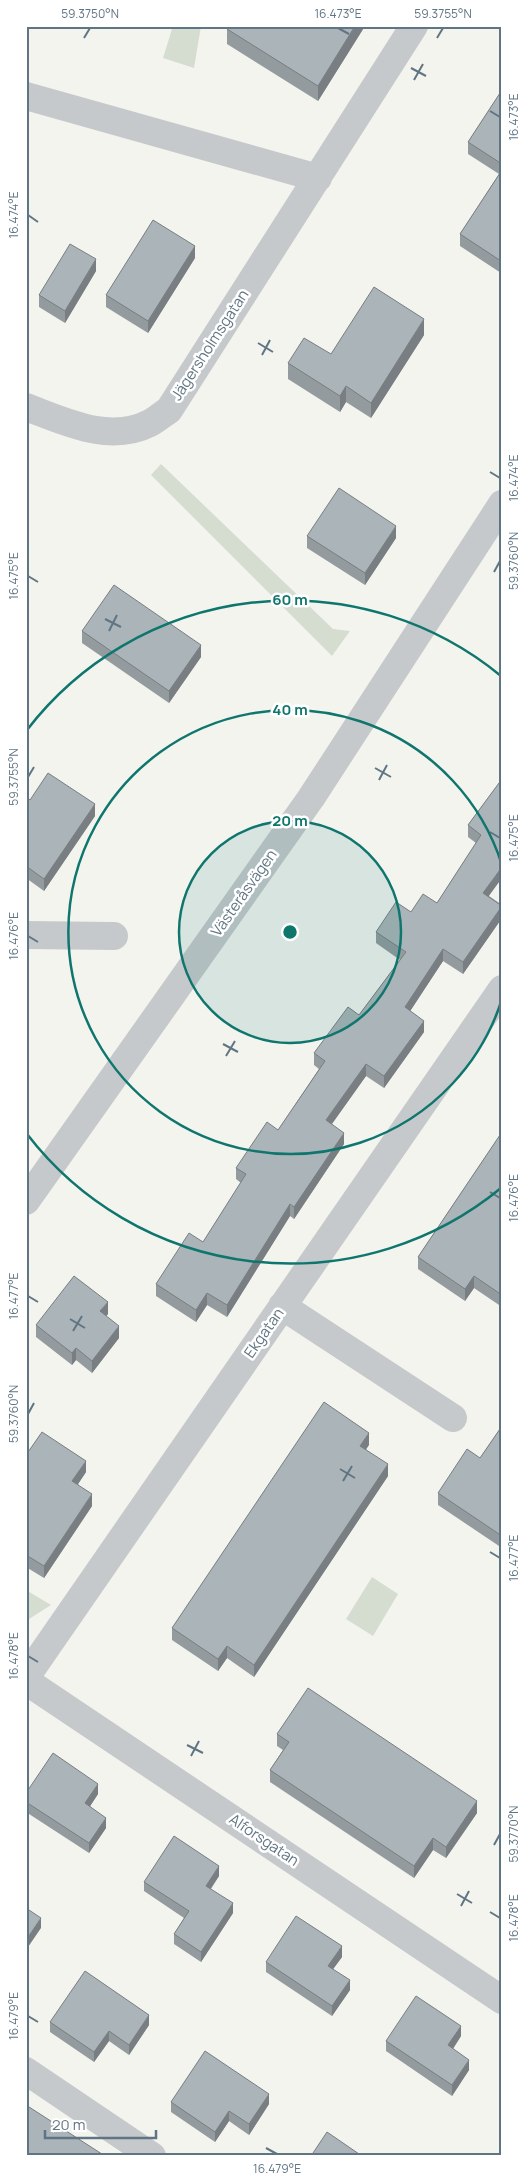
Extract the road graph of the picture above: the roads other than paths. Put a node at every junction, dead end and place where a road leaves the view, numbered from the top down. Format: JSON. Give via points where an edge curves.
{"nodes":[{"id":1,"x":414,"y":26,"type":"edge"},
{"id":2,"x":26,"y":96,"type":"edge"},
{"id":3,"x":318,"y":178,"type":"junction"},
{"id":4,"x":26,"y":407,"type":"edge"},
{"id":5,"x":502,"y":504,"type":"edge"},
{"id":6,"x":26,"y":935,"type":"edge"},
{"id":7,"x":114,"y":936,"type":"dead end"},
{"id":8,"x":502,"y":989,"type":"edge"},
{"id":9,"x":26,"y":1201,"type":"edge"},
{"id":10,"x":282,"y":1306,"type":"junction"},
{"id":11,"x":453,"y":1418,"type":"dead end"},
{"id":12,"x":26,"y":1677,"type":"edge"},
{"id":13,"x":26,"y":1681,"type":"edge"},
{"id":14,"x":502,"y":2000,"type":"edge"},
{"id":15,"x":26,"y":2071,"type":"edge"},
{"id":16,"x":152,"y":2156,"type":"edge"}],
"edges":[{"from":1,"to":3,"type":"street","name":"Jägersholmsgatan"},
{"from":2,"to":3,"type":"street"},
{"from":3,"to":4,"type":"street","name":"Jägersholmsgatan","via":[[169,410],[150,424],[125,431],[86,430]]},
{"from":5,"to":9,"type":"street","name":"Västeråsvägen","via":[[311,798]]},
{"from":6,"to":7,"type":"street"},
{"from":8,"to":10,"type":"street","name":"Ekgatan"},
{"from":10,"to":11,"type":"street"},
{"from":10,"to":12,"type":"street","name":"Ekgatan"},
{"from":13,"to":14,"type":"street","name":"Alforsgatan"},
{"from":15,"to":16,"type":"street"}]}
